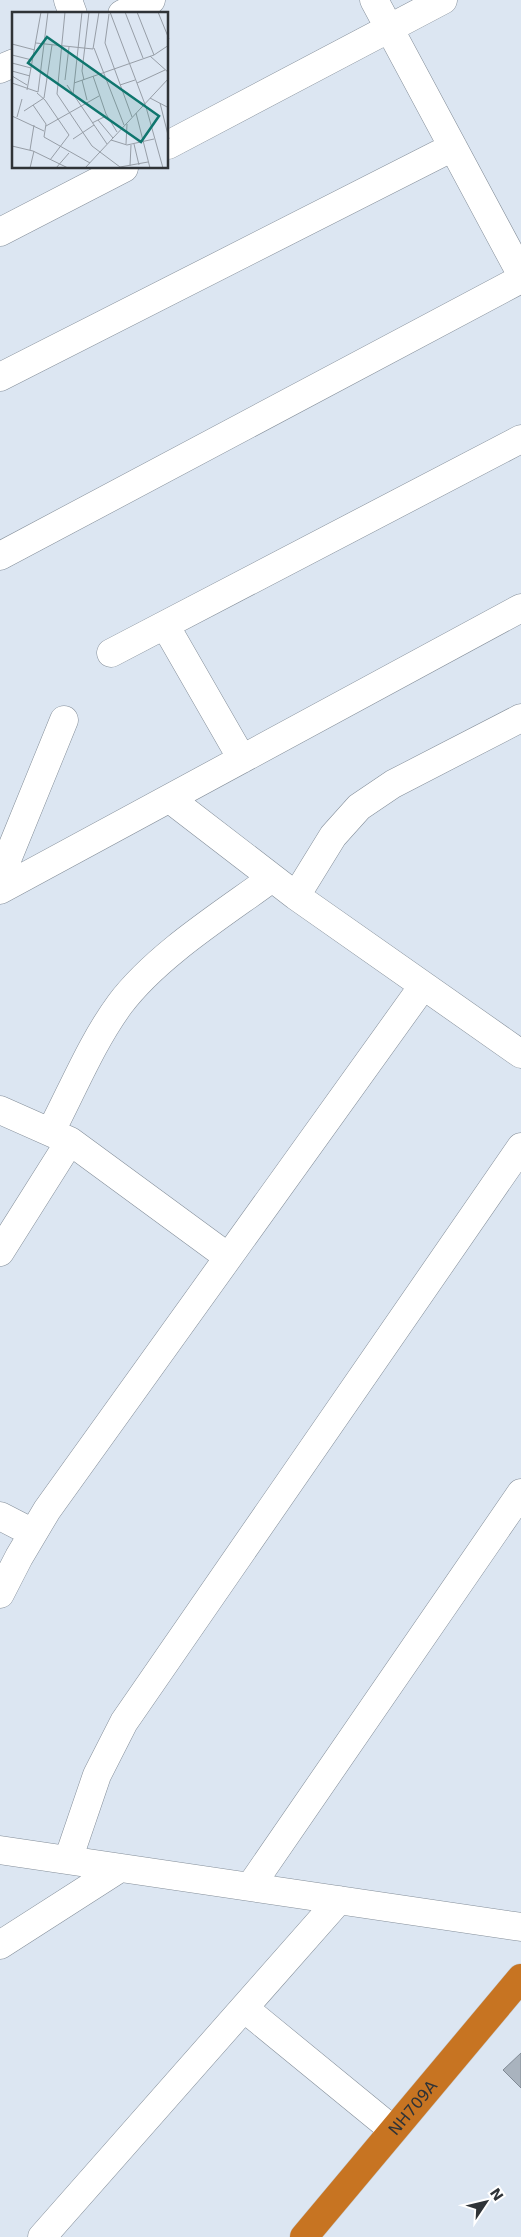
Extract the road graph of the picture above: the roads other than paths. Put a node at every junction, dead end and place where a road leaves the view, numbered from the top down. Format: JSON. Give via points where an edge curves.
{"nodes":[{"id":1,"x":68,"y":0,"type":"edge"},
{"id":2,"x":151,"y":0,"type":"edge"},
{"id":3,"x":374,"y":0,"type":"edge"},
{"id":4,"x":444,"y":0,"type":"edge"},
{"id":5,"x":72,"y":12,"type":"edge"},
{"id":6,"x":126,"y":12,"type":"edge"},
{"id":7,"x":388,"y":29,"type":"junction"},
{"id":8,"x":12,"y":64,"type":"edge"},
{"id":9,"x":0,"y":69,"type":"edge"},
{"id":10,"x":169,"y":143,"type":"edge"},
{"id":11,"x":453,"y":147,"type":"junction"},
{"id":12,"x":122,"y":169,"type":"edge"},
{"id":13,"x":0,"y":232,"type":"edge"},
{"id":14,"x":521,"y":274,"type":"edge"},
{"id":15,"x":521,"y":279,"type":"edge"},
{"id":16,"x":0,"y":377,"type":"edge"},
{"id":17,"x":521,"y":439,"type":"edge"},
{"id":18,"x":0,"y":556,"type":"edge"},
{"id":19,"x":521,"y":608,"type":"edge"},
{"id":20,"x":165,"y":625,"type":"junction"},
{"id":21,"x":111,"y":653,"type":"dead end"},
{"id":22,"x":521,"y":718,"type":"edge"},
{"id":23,"x":64,"y":720,"type":"dead end"},
{"id":24,"x":242,"y":760,"type":"junction"},
{"id":25,"x":170,"y":798,"type":"junction"},
{"id":26,"x":0,"y":877,"type":"edge"},
{"id":27,"x":272,"y":878,"type":"junction"},
{"id":28,"x":0,"y":890,"type":"edge"},
{"id":29,"x":296,"y":896,"type":"junction"},
{"id":30,"x":423,"y":986,"type":"junction"},
{"id":31,"x":521,"y":1054,"type":"edge"},
{"id":32,"x":0,"y":1110,"type":"edge"},
{"id":33,"x":61,"y":1136,"type":"junction"},
{"id":34,"x":521,"y":1147,"type":"edge"},
{"id":35,"x":0,"y":1252,"type":"edge"},
{"id":36,"x":228,"y":1257,"type":"junction"},
{"id":37,"x":521,"y":1494,"type":"edge"},
{"id":38,"x":0,"y":1516,"type":"edge"},
{"id":39,"x":33,"y":1533,"type":"junction"},
{"id":40,"x":0,"y":1594,"type":"edge"},
{"id":41,"x":0,"y":1850,"type":"edge"},
{"id":42,"x":68,"y":1860,"type":"junction"},
{"id":43,"x":120,"y":1868,"type":"junction"},
{"id":44,"x":250,"y":1887,"type":"junction"},
{"id":45,"x":339,"y":1900,"type":"junction"},
{"id":46,"x":521,"y":1928,"type":"edge"},
{"id":47,"x":0,"y":1944,"type":"edge"},
{"id":48,"x":521,"y":1978,"type":"edge"},
{"id":49,"x":244,"y":2008,"type":"junction"},
{"id":50,"x":393,"y":2130,"type":"junction"},
{"id":51,"x":311,"y":2236,"type":"edge"},
{"id":52,"x":42,"y":2237,"type":"edge"}],
"edges":[{"from":1,"to":5,"type":"street"},
{"from":2,"to":6,"type":"street"},
{"from":3,"to":7,"type":"street"},
{"from":4,"to":7,"type":"street"},
{"from":7,"to":10,"type":"street"},
{"from":7,"to":11,"type":"street"},
{"from":8,"to":9,"type":"street"},
{"from":11,"to":14,"type":"street"},
{"from":11,"to":16,"type":"street"},
{"from":12,"to":13,"type":"street"},
{"from":15,"to":18,"type":"street"},
{"from":17,"to":20,"type":"street"},
{"from":19,"to":24,"type":"street"},
{"from":20,"to":21,"type":"street"},
{"from":20,"to":24,"type":"street"},
{"from":22,"to":29,"type":"street","via":[[393,784],[359,807],[333,836]]},
{"from":23,"to":26,"type":"street"},
{"from":24,"to":25,"type":"street"},
{"from":25,"to":27,"type":"street"},
{"from":25,"to":28,"type":"street"},
{"from":27,"to":29,"type":"street"},
{"from":27,"to":33,"type":"street","via":[[170,954],[121,1003],[104,1028]]},
{"from":29,"to":30,"type":"street"},
{"from":30,"to":31,"type":"street"},
{"from":30,"to":36,"type":"street"},
{"from":32,"to":33,"type":"street"},
{"from":33,"to":35,"type":"street"},
{"from":33,"to":36,"type":"street"},
{"from":34,"to":42,"type":"street","via":[[124,1722],[97,1775]]},
{"from":36,"to":39,"type":"street"},
{"from":37,"to":44,"type":"street"},
{"from":38,"to":39,"type":"street"},
{"from":39,"to":40,"type":"street"},
{"from":41,"to":42,"type":"street"},
{"from":42,"to":43,"type":"street"},
{"from":43,"to":44,"type":"street"},
{"from":43,"to":47,"type":"street"},
{"from":44,"to":45,"type":"street"},
{"from":45,"to":46,"type":"street"},
{"from":45,"to":49,"type":"street"},
{"from":48,"to":50,"type":"highway","name":"NH709A"},
{"from":49,"to":50,"type":"street"},
{"from":49,"to":52,"type":"street"},
{"from":50,"to":51,"type":"highway","name":"NH709A"}]}
